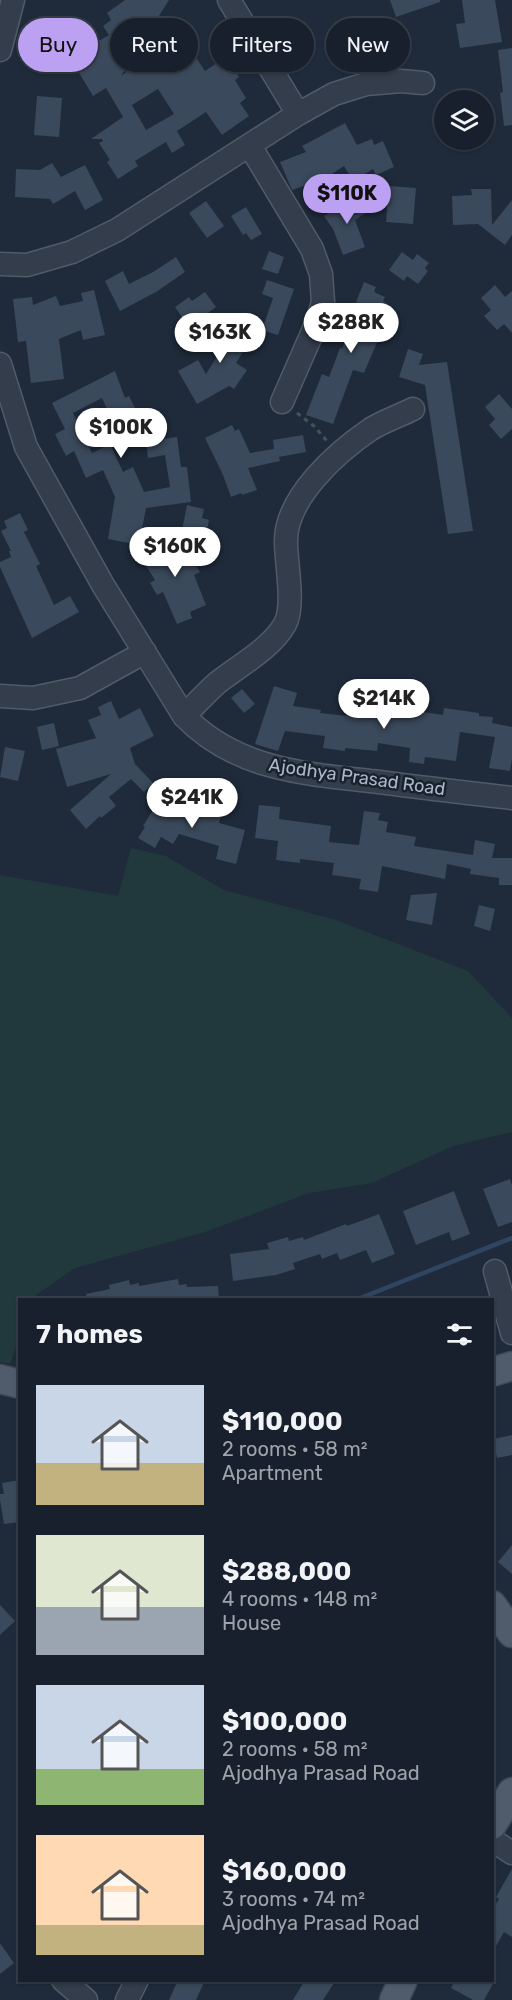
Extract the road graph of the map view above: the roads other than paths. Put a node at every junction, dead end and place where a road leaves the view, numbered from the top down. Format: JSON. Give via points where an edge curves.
{"nodes":[{"id":1,"x":13,"y":0,"type":"edge"},
{"id":2,"x":229,"y":0,"type":"edge"},
{"id":3,"x":0,"y":50,"type":"edge"},
{"id":4,"x":423,"y":83,"type":"dead end"},
{"id":5,"x":298,"y":114,"type":"junction"},
{"id":6,"x":250,"y":146,"type":"junction"},
{"id":7,"x":0,"y":264,"type":"edge"},
{"id":8,"x":0,"y":363,"type":"edge"},
{"id":9,"x":282,"y":402,"type":"road end"},
{"id":10,"x":413,"y":409,"type":"dead end"},
{"id":11,"x":145,"y":652,"type":"junction"},
{"id":12,"x":0,"y":696,"type":"edge"},
{"id":13,"x":184,"y":716,"type":"junction"},
{"id":14,"x":512,"y":798,"type":"edge"},
{"id":15,"x":495,"y":1271,"type":"dead end"},
{"id":16,"x":512,"y":1333,"type":"edge"},
{"id":17,"x":512,"y":1366,"type":"edge"},
{"id":18,"x":494,"y":1371,"type":"edge"},
{"id":19,"x":0,"y":1379,"type":"edge"},
{"id":20,"x":18,"y":1384,"type":"edge"},
{"id":21,"x":494,"y":1608,"type":"edge"},
{"id":22,"x":512,"y":1634,"type":"edge"},
{"id":23,"x":512,"y":1792,"type":"edge"},
{"id":24,"x":494,"y":1822,"type":"edge"},
{"id":25,"x":494,"y":1841,"type":"edge"},
{"id":26,"x":512,"y":1853,"type":"edge"},
{"id":27,"x":65,"y":1982,"type":"edge"},
{"id":28,"x":136,"y":1982,"type":"edge"},
{"id":29,"x":403,"y":1982,"type":"edge"},
{"id":30,"x":86,"y":2000,"type":"edge"},
{"id":31,"x":127,"y":2000,"type":"edge"},
{"id":32,"x":394,"y":2000,"type":"edge"}],
"edges":[{"from":1,"to":3,"type":"street"},
{"from":2,"to":5,"type":"street"},
{"from":4,"to":5,"type":"street","via":[[366,84],[334,94]]},
{"from":5,"to":6,"type":"street"},
{"from":6,"to":7,"type":"street","via":[[117,230],[72,252],[27,265]]},
{"from":6,"to":9,"type":"street","via":[[312,249],[321,274],[323,302],[317,322]]},
{"from":8,"to":11,"type":"street","name":"Ajodhya Prasad Road","via":[[26,447]]},
{"from":10,"to":13,"type":"street","via":[[373,428],[339,453],[304,492],[290,517],[286,540],[290,597],[286,623],[270,642],[214,686]]},
{"from":11,"to":12,"type":"street","via":[[80,688],[33,698]]},
{"from":11,"to":13,"type":"street","name":"Ajodhya Prasad Road"},
{"from":13,"to":14,"type":"street","name":"Ajodhya Prasad Road","via":[[229,751],[272,767]]},
{"from":15,"to":16,"type":"street"},
{"from":17,"to":18,"type":"main road"},
{"from":19,"to":20,"type":"main road"},
{"from":21,"to":22,"type":"main road"},
{"from":23,"to":24,"type":"main road"},
{"from":25,"to":26,"type":"street"},
{"from":27,"to":30,"type":"street"},
{"from":28,"to":31,"type":"street"},
{"from":29,"to":32,"type":"main road"}]}
